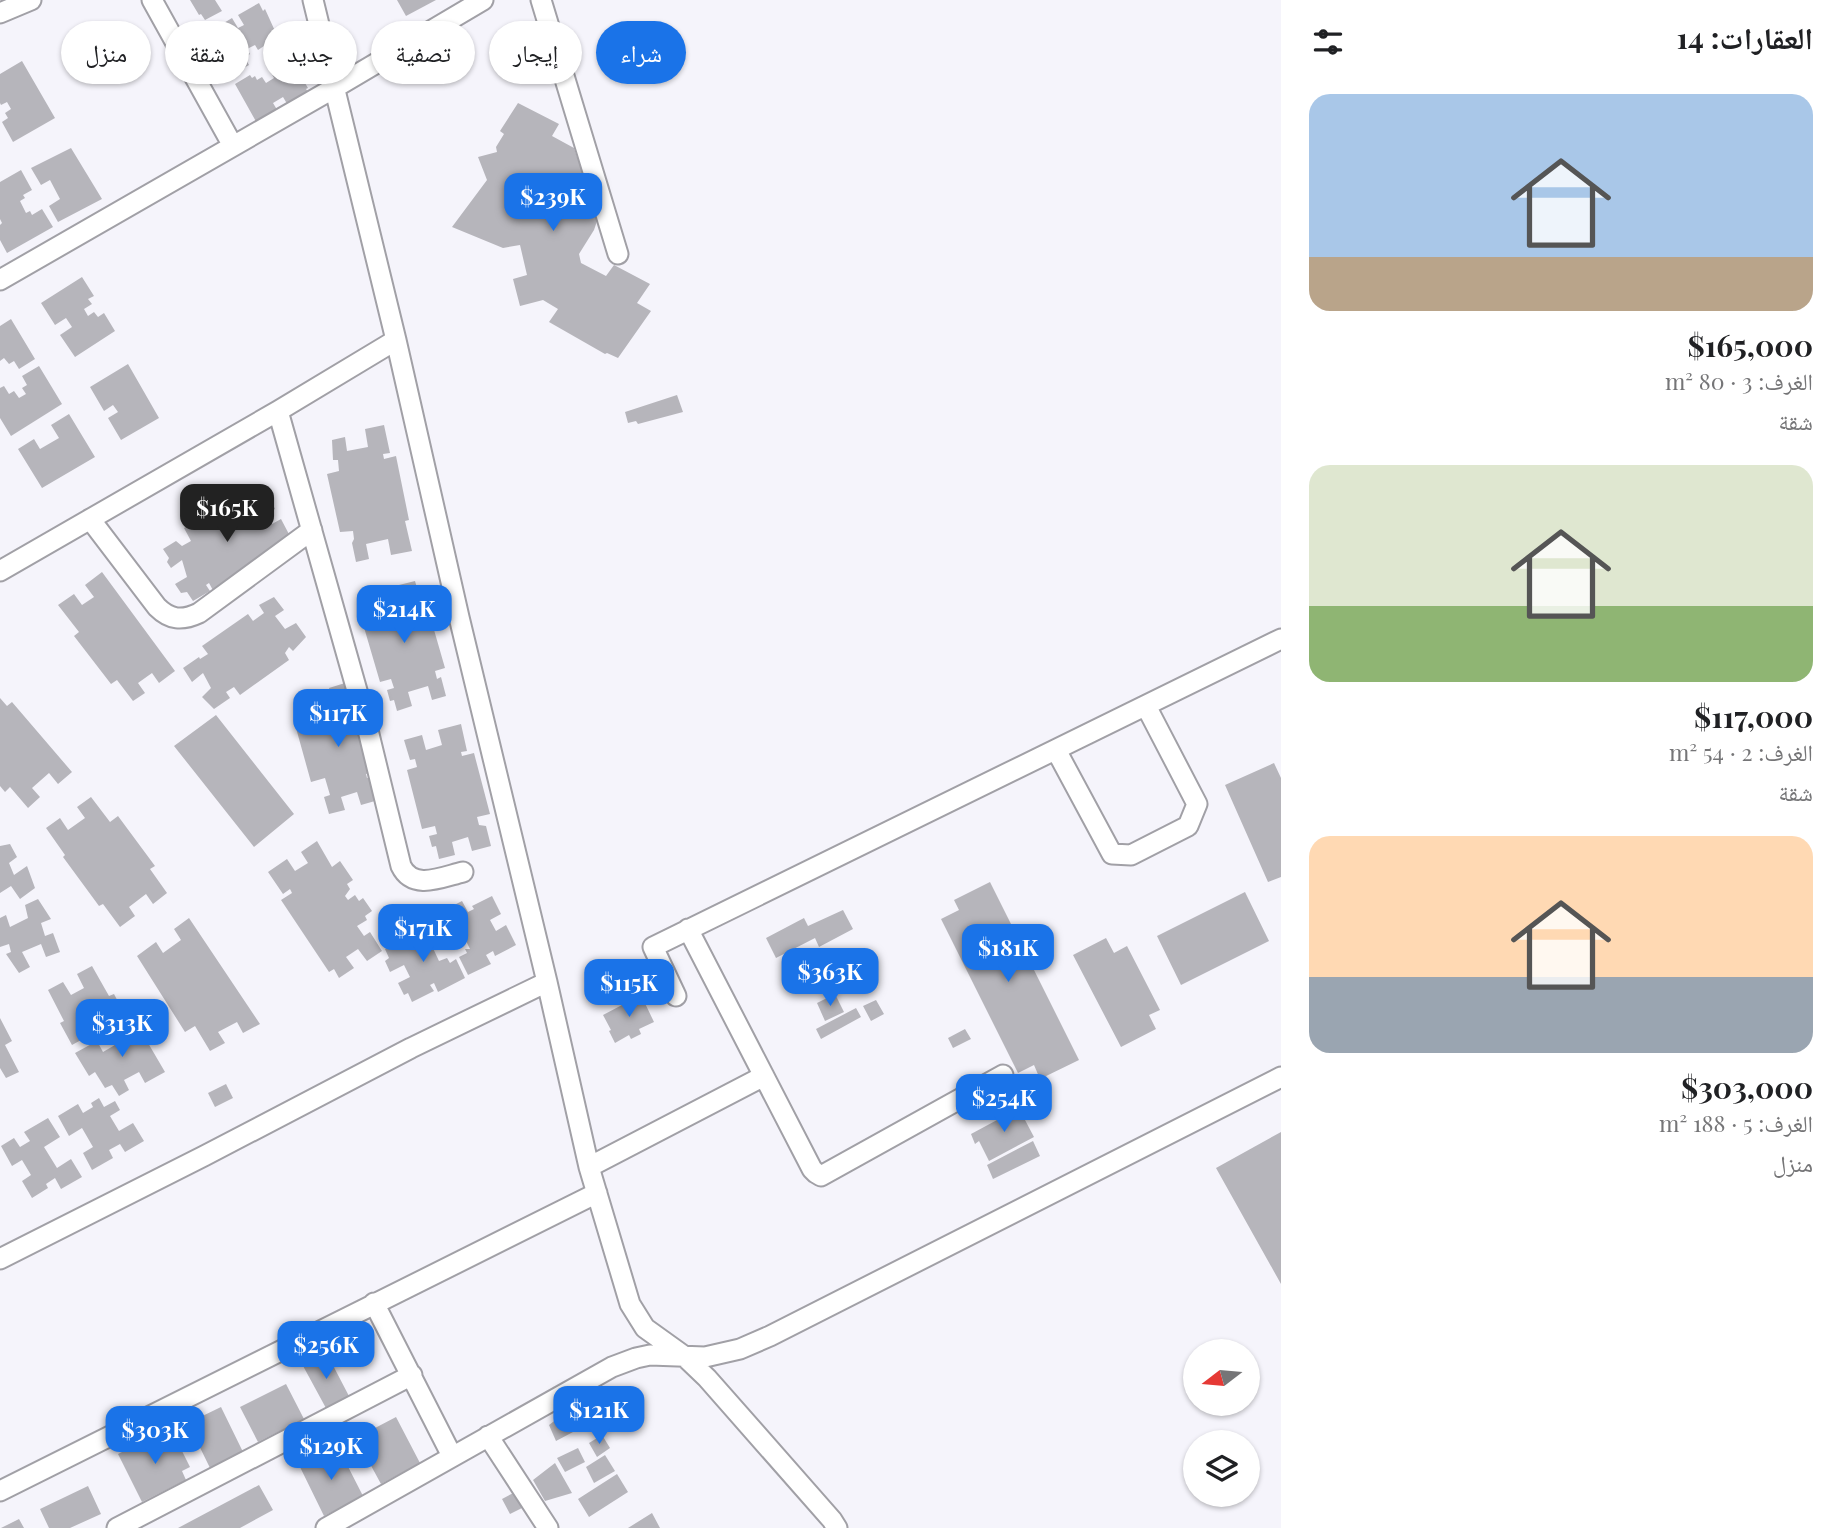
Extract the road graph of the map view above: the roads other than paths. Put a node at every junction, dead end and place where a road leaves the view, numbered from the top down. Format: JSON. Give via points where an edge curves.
{"nodes":[{"id":1,"x":31,"y":0,"type":"edge"},
{"id":2,"x":152,"y":0,"type":"edge"},
{"id":3,"x":313,"y":0,"type":"edge"},
{"id":4,"x":483,"y":0,"type":"edge"},
{"id":5,"x":541,"y":0,"type":"edge"},
{"id":6,"x":0,"y":13,"type":"edge"},
{"id":7,"x":336,"y":88,"type":"junction"},
{"id":8,"x":233,"y":146,"type":"junction"},
{"id":9,"x":618,"y":254,"type":"dead end"},
{"id":10,"x":0,"y":280,"type":"edge"},
{"id":11,"x":396,"y":340,"type":"junction"},
{"id":12,"x":278,"y":411,"type":"junction"},
{"id":13,"x":90,"y":519,"type":"junction"},
{"id":14,"x":312,"y":530,"type":"junction"},
{"id":15,"x":0,"y":571,"type":"edge"},
{"id":16,"x":1281,"y":639,"type":"edge"},
{"id":17,"x":1146,"y":706,"type":"junction"},
{"id":18,"x":1056,"y":750,"type":"junction"},
{"id":19,"x":463,"y":872,"type":"dead end"},
{"id":20,"x":688,"y":929,"type":"junction"},
{"id":21,"x":547,"y":982,"type":"junction"},
{"id":22,"x":676,"y":996,"type":"dead end"},
{"id":23,"x":1003,"y":1075,"type":"dead end"},
{"id":24,"x":764,"y":1076,"type":"junction"},
{"id":25,"x":1281,"y":1077,"type":"edge"},
{"id":26,"x":589,"y":1167,"type":"junction"},
{"id":27,"x":597,"y":1194,"type":"junction"},
{"id":28,"x":0,"y":1259,"type":"edge"},
{"id":29,"x":374,"y":1303,"type":"junction"},
{"id":30,"x":684,"y":1356,"type":"junction"},
{"id":31,"x":412,"y":1375,"type":"junction"},
{"id":32,"x":488,"y":1436,"type":"junction"},
{"id":33,"x":452,"y":1456,"type":"junction"},
{"id":34,"x":0,"y":1491,"type":"edge"},
{"id":35,"x":336,"y":1526,"type":"edge"},
{"id":36,"x":117,"y":1528,"type":"edge"},
{"id":37,"x":548,"y":1528,"type":"edge"},
{"id":38,"x":838,"y":1528,"type":"edge"}],
"edges":[{"from":1,"to":6,"type":"street"},
{"from":2,"to":8,"type":"street"},
{"from":3,"to":7,"type":"street"},
{"from":4,"to":7,"type":"street"},
{"from":5,"to":9,"type":"street"},
{"from":7,"to":8,"type":"street"},
{"from":7,"to":11,"type":"street"},
{"from":8,"to":10,"type":"street"},
{"from":11,"to":12,"type":"street"},
{"from":11,"to":21,"type":"street"},
{"from":12,"to":13,"type":"street"},
{"from":12,"to":14,"type":"street"},
{"from":13,"to":14,"type":"street","via":[[157,607],[165,615],[182,619],[199,613]]},
{"from":13,"to":15,"type":"street"},
{"from":14,"to":19,"type":"street","via":[[401,866],[408,877],[419,881]]},
{"from":16,"to":17,"type":"street"},
{"from":17,"to":18,"type":"street"},
{"from":17,"to":18,"type":"street","via":[[1197,804],[1188,826],[1131,855],[1112,854]]},
{"from":18,"to":20,"type":"street"},
{"from":20,"to":22,"type":"street","via":[[653,947]]},
{"from":20,"to":24,"type":"street"},
{"from":21,"to":26,"type":"street"},
{"from":21,"to":28,"type":"street"},
{"from":23,"to":24,"type":"street","via":[[821,1176],[812,1169]]},
{"from":24,"to":26,"type":"street"},
{"from":25,"to":30,"type":"street","via":[[769,1336],[740,1349],[705,1357]]},
{"from":26,"to":27,"type":"street"},
{"from":27,"to":29,"type":"street"},
{"from":27,"to":30,"type":"street","via":[[630,1304],[645,1328]]},
{"from":29,"to":31,"type":"street"},
{"from":29,"to":34,"type":"street"},
{"from":30,"to":32,"type":"street","via":[[650,1355],[612,1367]]},
{"from":30,"to":38,"type":"street"},
{"from":31,"to":33,"type":"street"},
{"from":31,"to":36,"type":"street"},
{"from":32,"to":33,"type":"street"},
{"from":32,"to":37,"type":"street"},
{"from":33,"to":35,"type":"street"}]}
